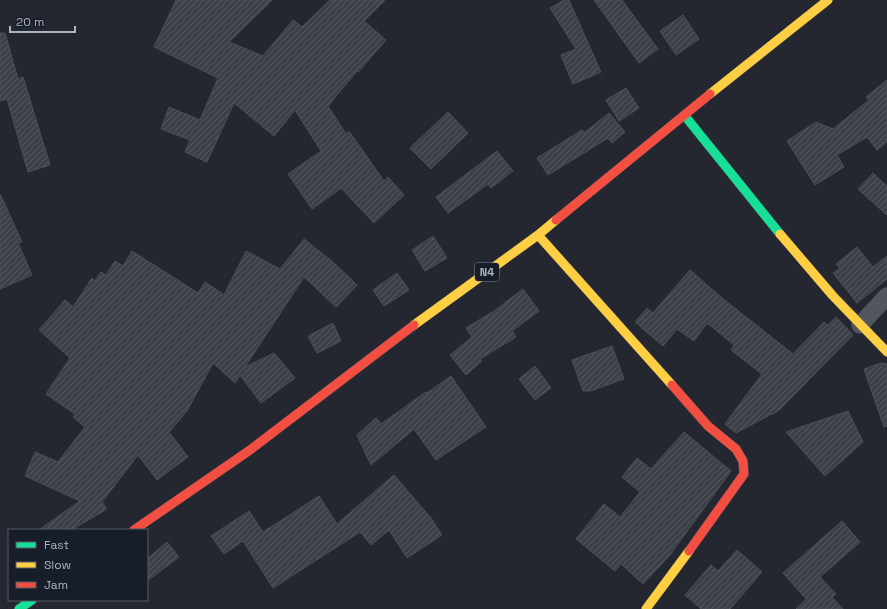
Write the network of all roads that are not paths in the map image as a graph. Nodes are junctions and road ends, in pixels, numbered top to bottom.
1 (828, 0) edge
2 (685, 116) junction
3 (538, 235) junction
4 (887, 296) edge
5 (860, 325) junction
6 (887, 352) edge
7 (135, 529) edge
8 (31, 601) edge
9 (19, 609) edge
10 (646, 609) edge

1 - 2 main road, N4
2 - 3 main road, N4
2 - 5 main road
3 - 7 main road, N4
3 - 10 main road
4 - 5 street
5 - 6 main road
8 - 9 main road

